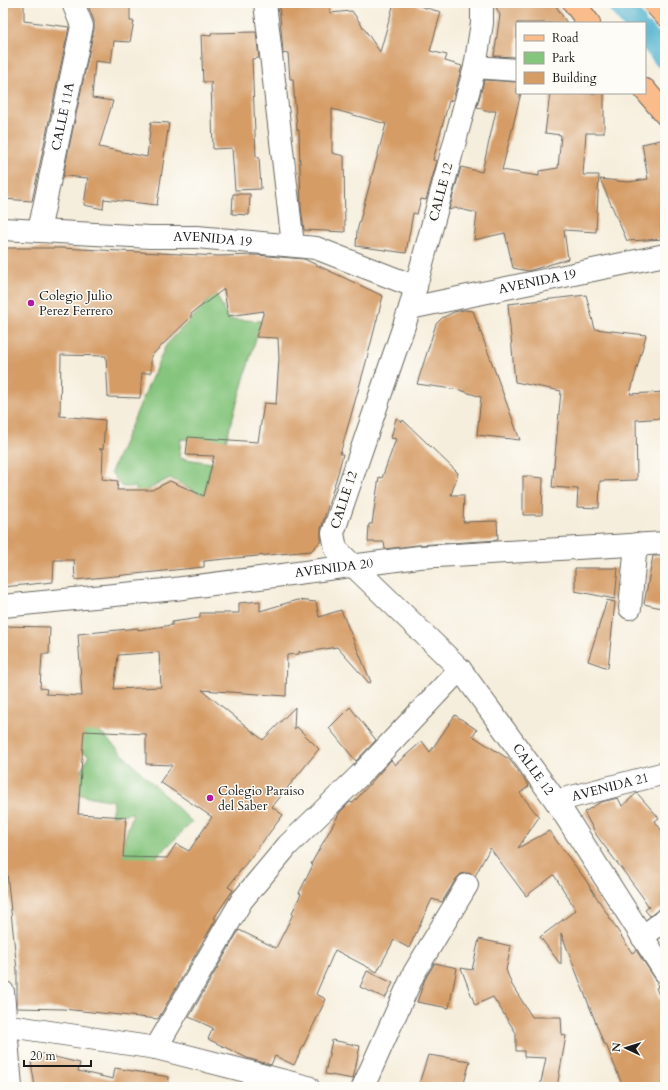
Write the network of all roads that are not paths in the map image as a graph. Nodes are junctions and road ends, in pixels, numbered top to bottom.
1 (73, 3) edge
2 (265, 3) edge
3 (482, 3) edge
4 (574, 3) edge
5 (654, 3) edge
6 (665, 16) edge
7 (587, 22) edge
8 (475, 67) junction
9 (516, 70) edge
10 (646, 91) edge
11 (665, 114) edge
12 (3, 228) edge
13 (39, 231) junction
14 (293, 245) junction
15 (665, 255) edge
16 (416, 287) junction
17 (410, 308) junction
18 (665, 543) edge
19 (636, 544) junction
20 (354, 567) junction
21 (3, 606) edge
22 (630, 608) dead end
23 (460, 669) junction
24 (665, 773) edge
25 (556, 801) junction
26 (467, 885) dead end
27 (665, 920) edge
28 (642, 937) junction
29 (665, 972) edge
30 (3, 992) edge
31 (5, 1025) edge
32 (156, 1048) junction
33 (11, 1087) edge
34 (308, 1087) edge
35 (362, 1087) edge

1 - 13 street, CALLE 11A
2 - 14 street
3 - 8 street, CALLE 12
4 - 7 main road
5 - 6 main road
8 - 9 street
8 - 16 street, CALLE 12
10 - 11 main road
12 - 13 street, AVENIDA 19
13 - 14 street, AVENIDA 19
14 - 16 street, AVENIDA 19
15 - 17 street, AVENIDA 19
16 - 17 street, CALLE 12
17 - 20 street, CALLE 12
18 - 19 street, AVENIDA 20
19 - 20 street, AVENIDA 20
19 - 22 street
20 - 21 street, AVENIDA 20
20 - 23 street, CALLE 12
23 - 25 street, CALLE 12
23 - 32 street
24 - 25 street, AVENIDA 21
25 - 28 street, CALLE 12
26 - 35 street
27 - 28 street
28 - 29 street, CALLE 12
30 - 31 street
31 - 32 street
31 - 33 street
32 - 34 street

